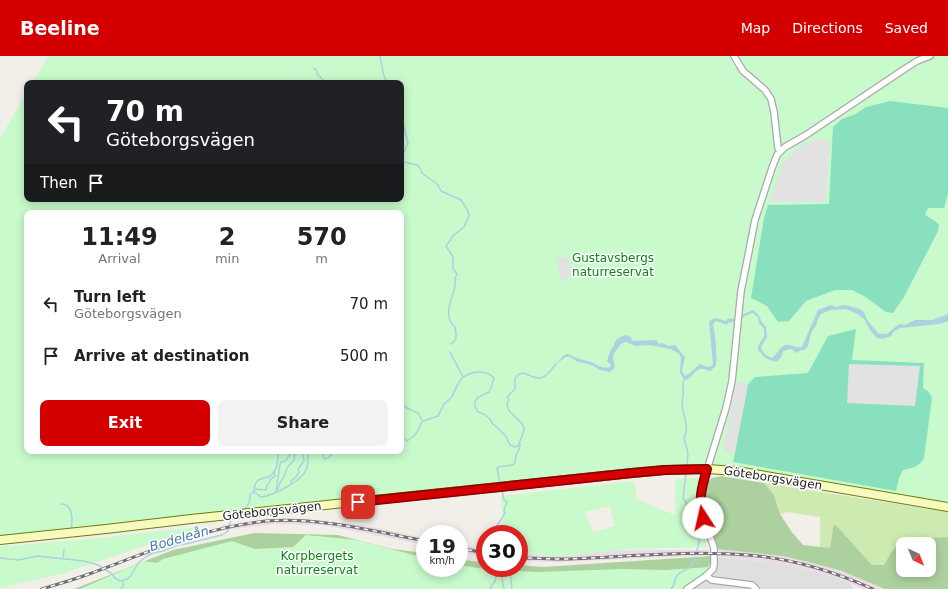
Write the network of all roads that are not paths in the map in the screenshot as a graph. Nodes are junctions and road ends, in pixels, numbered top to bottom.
1 (734, 56) edge
2 (930, 56) edge
3 (780, 151) junction
4 (707, 469) junction
5 (948, 506) edge
6 (0, 540) edge
7 (706, 576) junction
8 (687, 589) edge
9 (756, 589) edge

1 - 3 street
2 - 3 street
3 - 4 street
4 - 5 street, Göteborgsvägen
4 - 6 street, Göteborgsvägen
4 - 7 street
7 - 8 street
7 - 9 street

